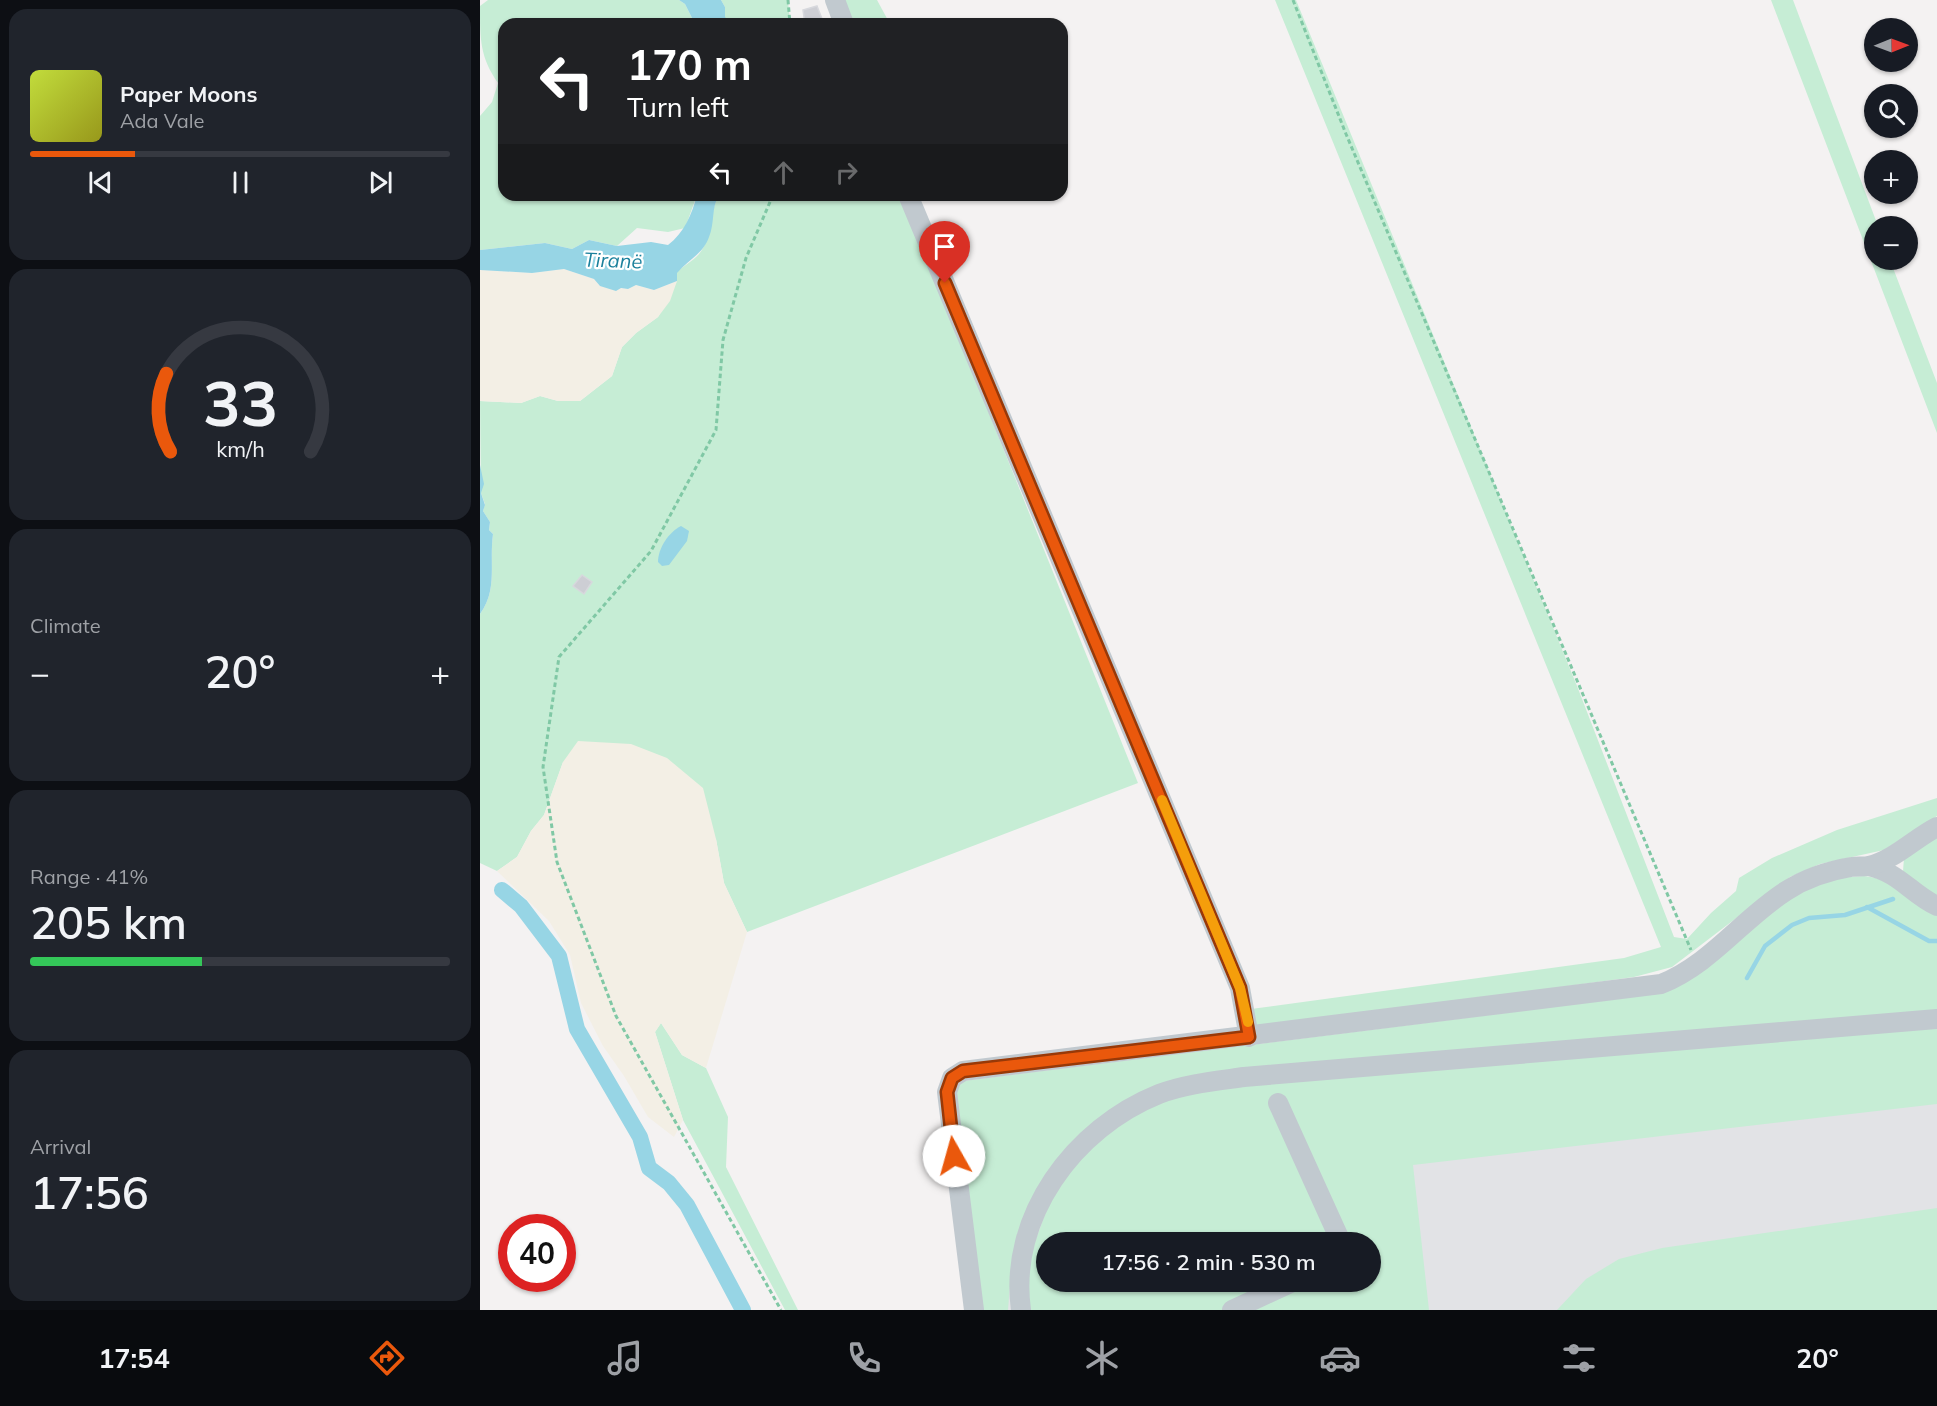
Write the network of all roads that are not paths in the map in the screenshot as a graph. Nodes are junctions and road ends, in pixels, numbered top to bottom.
1 (835, 0) edge
2 (842, 18) edge
3 (911, 201) edge
4 (1937, 827) edge
5 (1869, 866) junction
6 (1937, 906) edge
7 (1937, 1019) edge
8 (1249, 1037) junction
9 (1278, 1103) dead end
10 (1336, 1232) edge
11 (1271, 1292) edge
12 (974, 1310) edge
13 (1021, 1310) edge
14 (1232, 1310) edge

1 - 2 street
3 - 8 street
4 - 5 street
5 - 6 street
5 - 8 street
7 - 13 street
8 - 12 street
9 - 10 street
11 - 14 street

